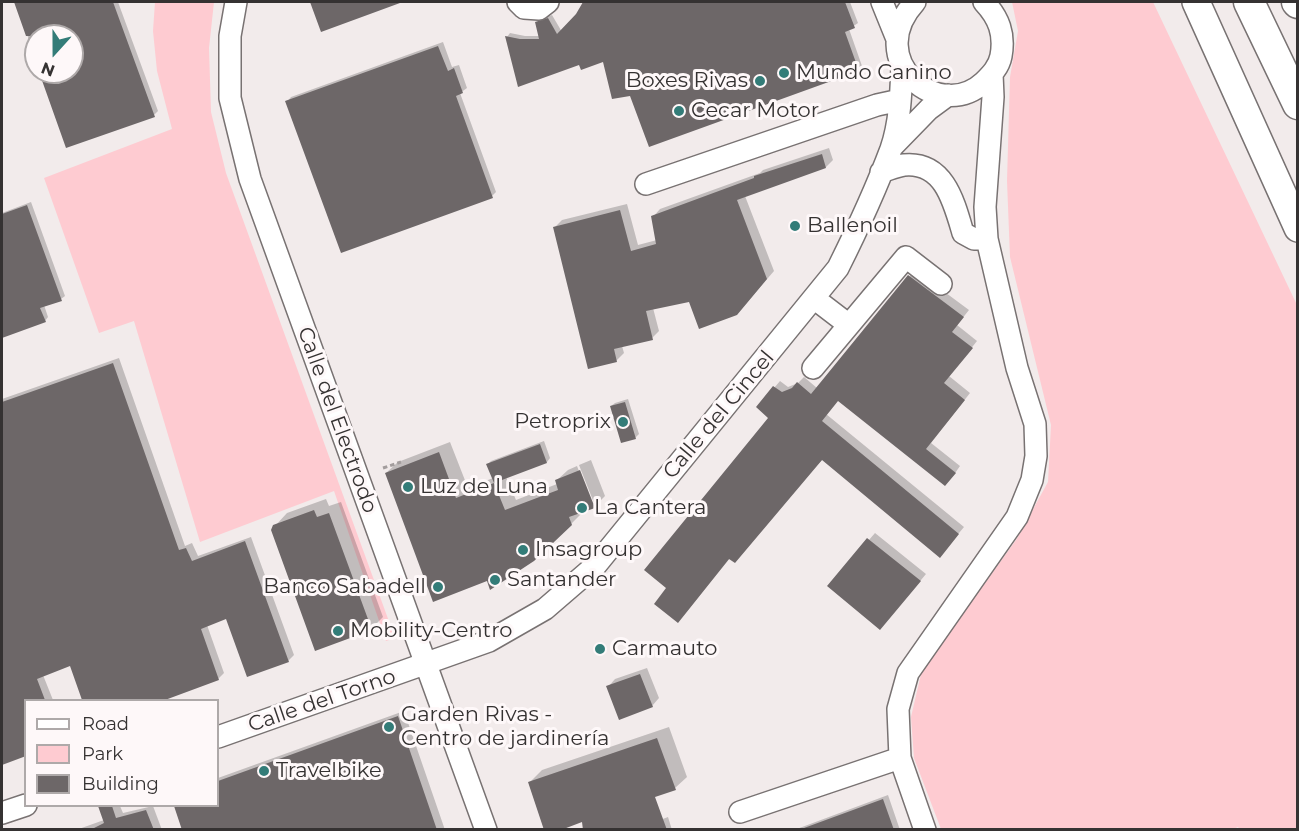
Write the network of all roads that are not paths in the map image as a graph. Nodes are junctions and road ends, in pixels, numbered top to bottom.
1 (236, 2) edge
2 (518, 2) edge
3 (548, 2) edge
4 (882, 2) edge
5 (915, 2) edge
6 (984, 2) edge
7 (1178, 2) edge
8 (1196, 2) edge
9 (1249, 2) edge
10 (897, 39) junction
11 (902, 66) junction
12 (992, 74) junction
13 (948, 95) junction
14 (1238, 95) junction
15 (900, 100) junction
16 (1298, 104) edge
17 (891, 147) junction
18 (881, 172) junction
19 (646, 184) dead end
20 (1298, 228) edge
21 (987, 239) junction
22 (941, 284) dead end
23 (815, 299) junction
24 (849, 325) junction
25 (813, 368) dead end
26 (426, 664) junction
27 (219, 737) edge
28 (900, 758) junction
29 (24, 806) edge
30 (740, 812) dead end
31 (2, 813) edge
32 (486, 830) edge
33 (925, 830) edge

1 - 26 street, Calle del Electrodo
2 - 3 street
4 - 10 street
5 - 10 street
6 - 12 street
7 - 14 main road
8 - 14 main road
9 - 16 highway
10 - 11 street
11 - 13 street
11 - 15 street
12 - 13 street
12 - 21 street
13 - 17 street
14 - 20 main road
15 - 17 street
15 - 19 street
17 - 18 street, Calle del Cincel
18 - 21 street
18 - 23 street, Calle del Cincel
21 - 28 street
22 - 24 street
23 - 24 street
23 - 26 street, Calle del Cincel
24 - 25 street
26 - 27 street, Calle del Torno
26 - 32 street, Calle del Electrodo
28 - 30 street
28 - 33 street
29 - 31 street

